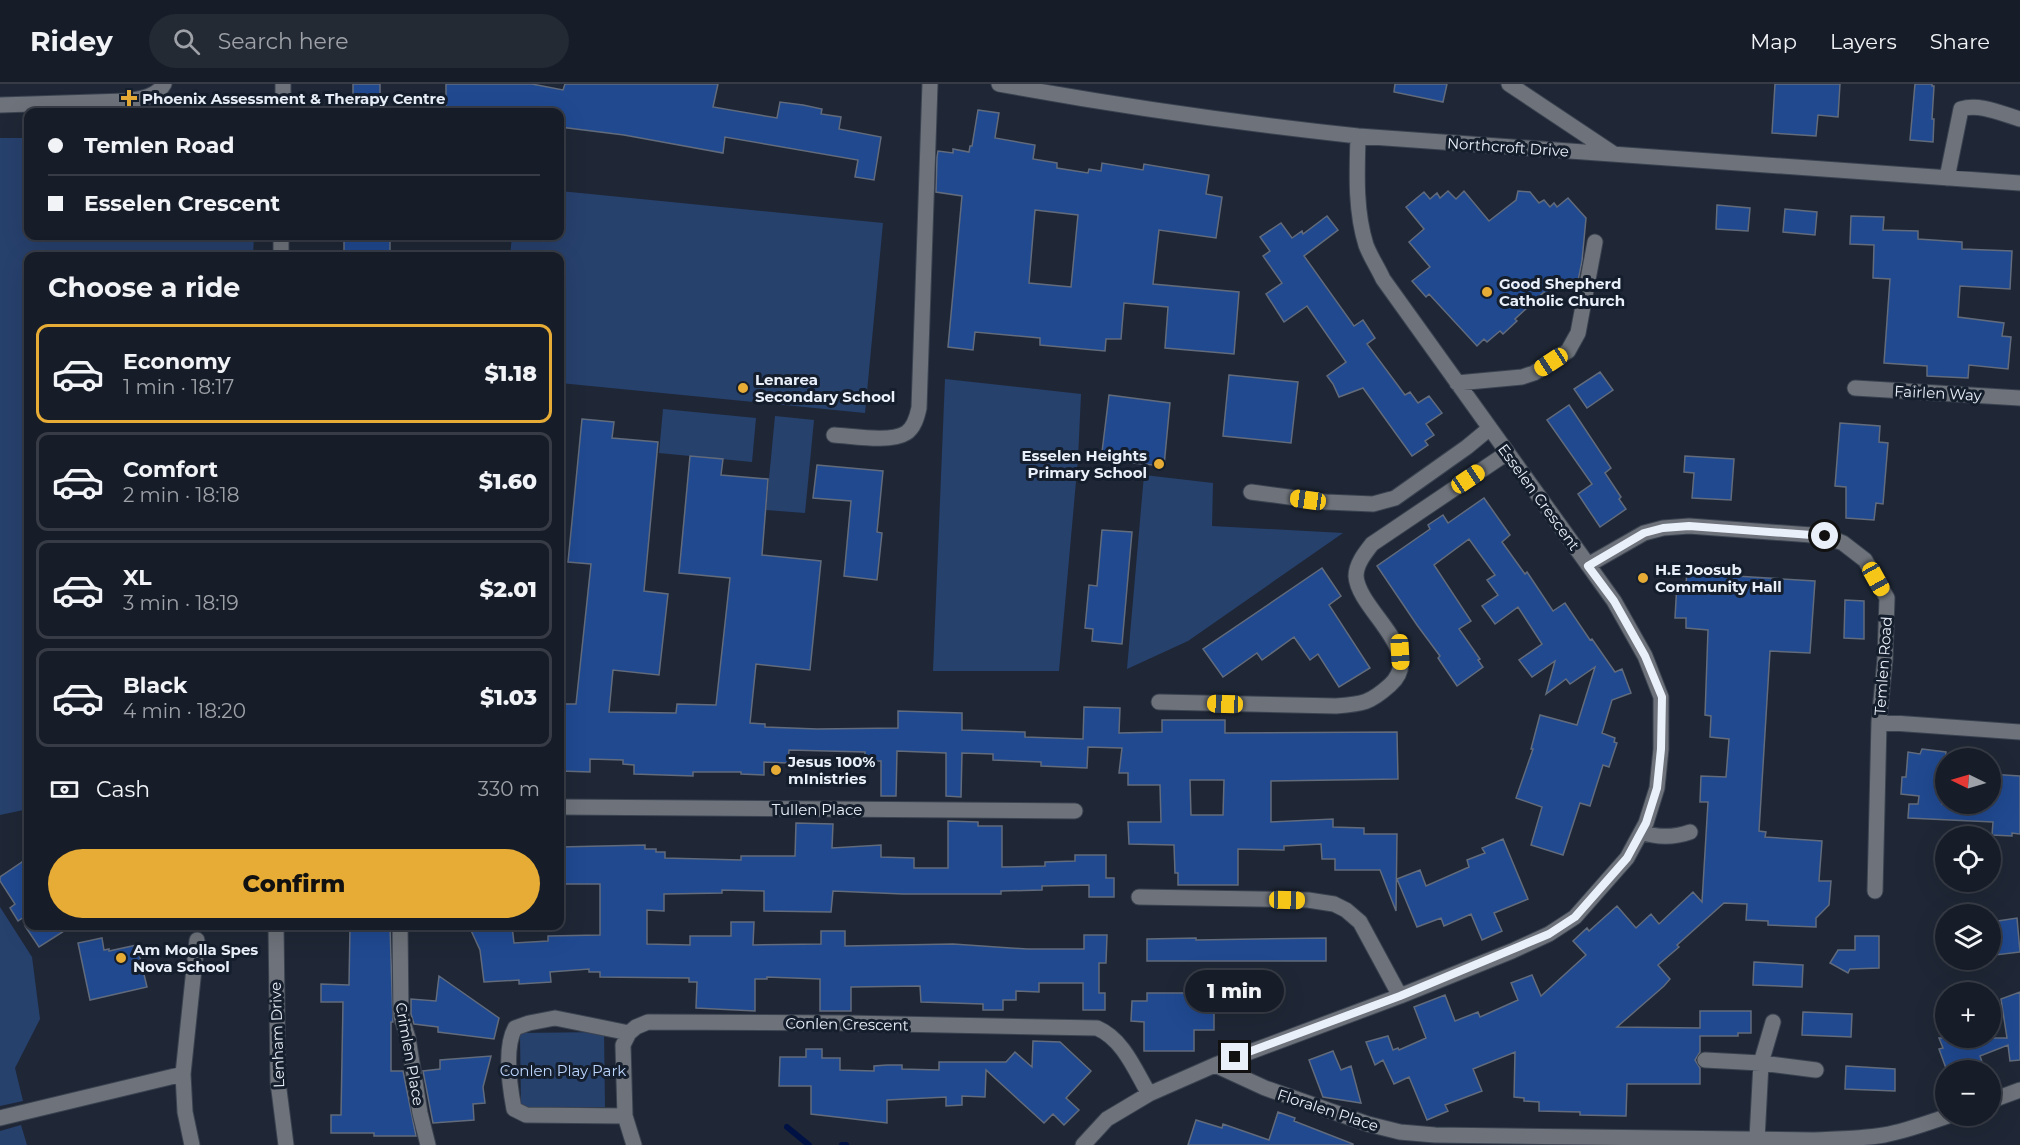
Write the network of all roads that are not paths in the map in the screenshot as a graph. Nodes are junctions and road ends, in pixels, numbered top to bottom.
1 (164, 84) edge
2 (283, 84) edge
3 (930, 84) edge
4 (999, 84) edge
5 (1509, 84) edge
6 (0, 105) edge
7 (283, 108) edge
8 (2020, 119) edge
9 (1358, 136) junction
10 (1614, 154) junction
11 (1947, 178) junction
12 (2020, 183) edge
13 (1595, 242) dead end
14 (1457, 383) junction
15 (1856, 388) dead end
16 (2020, 398) edge
17 (1490, 428) junction
18 (834, 435) dead end
19 (1507, 453) junction
20 (1251, 492) dead end
21 (1588, 566) junction
22 (1159, 702) dead end
23 (1879, 722) junction
24 (2020, 732) edge
25 (564, 807) edge
26 (1075, 811) dead end
27 (1641, 832) junction
28 (1690, 832) dead end
29 (1875, 891) dead end
30 (1138, 897) dead end
31 (276, 930) edge
32 (400, 930) edge
33 (197, 940) dead end
34 (1400, 996) junction
35 (1773, 1022) dead end
36 (629, 1033) junction
37 (1705, 1060) dead end
38 (1761, 1063) junction
39 (1215, 1065) junction
40 (1816, 1070) dead end
41 (183, 1074) junction
42 (2020, 1090) edge
43 (1149, 1094) junction
44 (2001, 1097) edge
45 (625, 1116) junction
46 (0, 1118) edge
47 (1935, 1120) edge
48 (1757, 1139) junction
49 (192, 1145) edge
50 (286, 1145) edge
51 (428, 1145) edge
52 (634, 1145) edge
53 (1083, 1145) edge

1 - 6 street
2 - 7 street
3 - 18 street
4 - 9 street, Northcroft Drive
5 - 10 street
8 - 11 street
9 - 10 street, Northcroft Drive
9 - 14 street, Esselen Crescent
10 - 11 street, Northcroft Drive
11 - 12 street, Northcroft Drive
13 - 14 street
14 - 17 street, Esselen Crescent
15 - 16 street, Fairlen Way
17 - 19 street, Esselen Crescent
17 - 20 street
19 - 21 street, Esselen Crescent
19 - 22 street
21 - 23 street, Temlen Road
21 - 27 street, Esselen Crescent
23 - 24 street
23 - 29 street, Temlen Road
25 - 26 street, Tullen Place
27 - 28 street
27 - 34 street, Esselen Crescent
30 - 34 street
31 - 50 street, Lenham Drive
32 - 51 street, Crimlen Place
33 - 41 street
34 - 39 street, Esselen Crescent
35 - 38 street
36 - 43 street, Conlen Crescent
36 - 45 street
36 - 45 street
37 - 38 street
38 - 40 street
38 - 48 street
39 - 43 street, Esselen Crescent
39 - 48 street, Floralen Place
41 - 46 street
41 - 49 street
42 - 44 street
43 - 53 street, Esselen Crescent
45 - 52 street
47 - 48 street, Floralen Place

